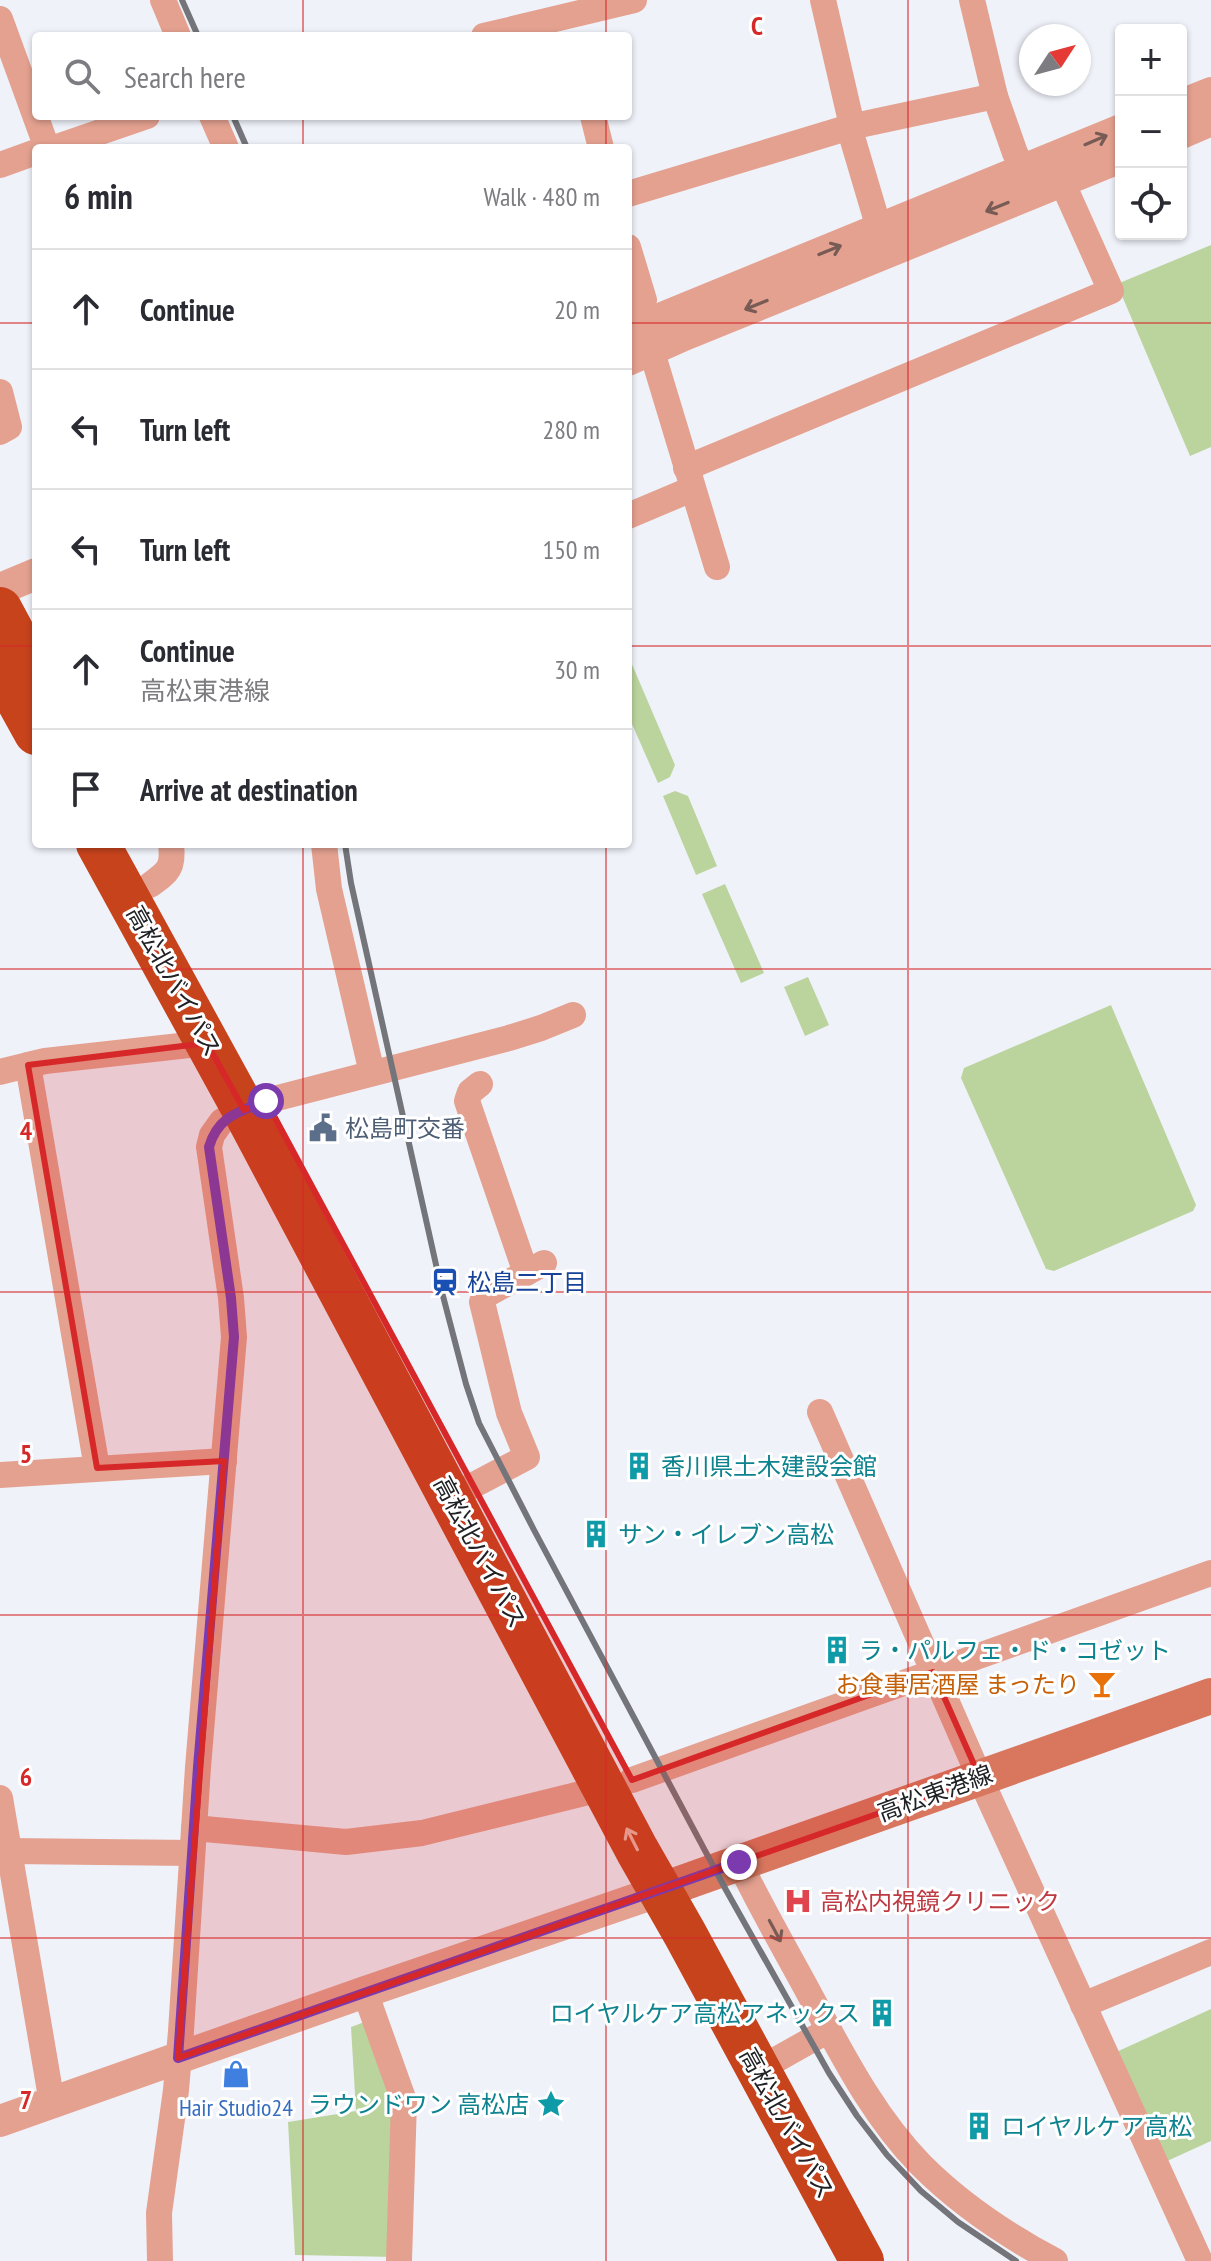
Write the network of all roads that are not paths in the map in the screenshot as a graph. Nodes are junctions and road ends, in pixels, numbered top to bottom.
1 (163, 0) edge
2 (634, 0) edge
3 (823, 0) edge
4 (972, 0) edge
5 (579, 16) edge
6 (0, 19) edge
7 (176, 32) edge
8 (503, 32) edge
9 (1211, 93) edge
10 (995, 96) junction
11 (1187, 103) edge
12 (32, 107) edge
13 (37, 120) edge
14 (135, 120) edge
15 (214, 120) edge
16 (594, 120) edge
17 (1211, 120) edge
18 (850, 127) junction
19 (1187, 130) edge
20 (1115, 134) edge
21 (46, 144) edge
22 (66, 144) edge
23 (224, 144) edge
24 (600, 144) edge
25 (32, 153) edge
26 (1115, 158) edge
27 (0, 165) edge
28 (1044, 175) junction
29 (632, 193) edge
30 (882, 241) junction
31 (632, 260) edge
32 (638, 342) edge
33 (0, 392) edge
34 (0, 432) edge
35 (689, 478) junction
36 (632, 514) edge
37 (717, 567) dead end
38 (32, 576) edge
39 (0, 589) edge
40 (32, 599) edge
41 (0, 609) edge
42 (0, 668) edge
43 (32, 669) edge
44 (32, 726) edge
45 (100, 848) edge
46 (129, 848) edge
47 (172, 848) edge
48 (324, 848) edge
49 (150, 885) junction
50 (573, 1015) dead end
51 (207, 1043) junction
52 (28, 1065) junction
53 (0, 1072) edge
54 (372, 1073) junction
55 (480, 1084) dead end
56 (255, 1105) junction
57 (820, 1412) dead end
58 (224, 1461) junction
59 (97, 1468) junction
60 (0, 1475) edge
61 (461, 1492) junction
62 (1211, 1573) edge
63 (933, 1672) junction
64 (1211, 1696) edge
65 (980, 1778) junction
66 (618, 1784) junction
67 (0, 1798) edge
68 (193, 1841) junction
69 (9, 1851) junction
70 (739, 1862) junction
71 (673, 1886) junction
72 (12, 1945) edge
73 (1211, 1952) edge
74 (365, 1992) junction
75 (1083, 2005) junction
76 (829, 2030) junction
77 (178, 2058) junction
78 (770, 2064) junction
79 (52, 2103) junction
80 (0, 2121) edge
81 (160, 2261) edge
82 (399, 2261) edge
83 (862, 2261) edge
84 (889, 2261) edge
85 (1055, 2261) edge
86 (1200, 2261) edge

1 - 7 street
2 - 5 street
3 - 18 street
4 - 10 street
5 - 8 street
6 - 12 street
9 - 11 street
10 - 18 street
10 - 28 street
13 - 21 street
14 - 22 street
15 - 23 street
16 - 24 street
17 - 19 street
18 - 29 street
18 - 30 street
28 -> 20 street
25 - 27 street
26 - 28 street
28 - 30 street
28 - 35 street
30 - 32 street
31 - 32 street
32 - 35 street
33 - 34 street
35 - 36 street
35 - 37 street
38 - 39 street
40 - 41 street
41 - 43 highway
42 - 44 highway
45 - 51 highway, 高松北バイパス
46 - 49 highway, 高松北バイパス
47 - 49 street
48 - 54 street
49 - 56 highway, 高松北バイパス
50 - 54 street
51 - 52 street
51 - 56 highway, 高松北バイパス
52 - 53 street
52 - 59 street
54 - 56 street
55 - 61 street
56 - 58 street
56 - 61 highway, 高松北バイパス
57 - 63 street
58 - 59 street
58 - 68 street
59 - 60 street
61 - 66 highway, 高松北バイパス
62 - 63 street
63 - 65 street
63 - 66 street
64 - 65 main road, 高松東港線
65 - 70 main road, 高松東港線
65 - 75 street
66 - 68 street
66 - 71 highway, 高松北バイパス
67 - 69 street
68 - 69 street
68 - 77 street
69 - 72 street
70 - 71 main road, 高松東港線
70 -> 76 street
71 - 74 street
71 - 78 highway, 高松北バイパス
72 - 79 street
73 - 75 street
74 - 77 street
74 - 82 street
75 - 86 street
76 - 78 street
76 - 85 street
77 - 79 street
77 - 81 street
78 - 83 highway, 高松北バイパス
78 - 84 highway, 高松北バイパス
79 - 80 street

